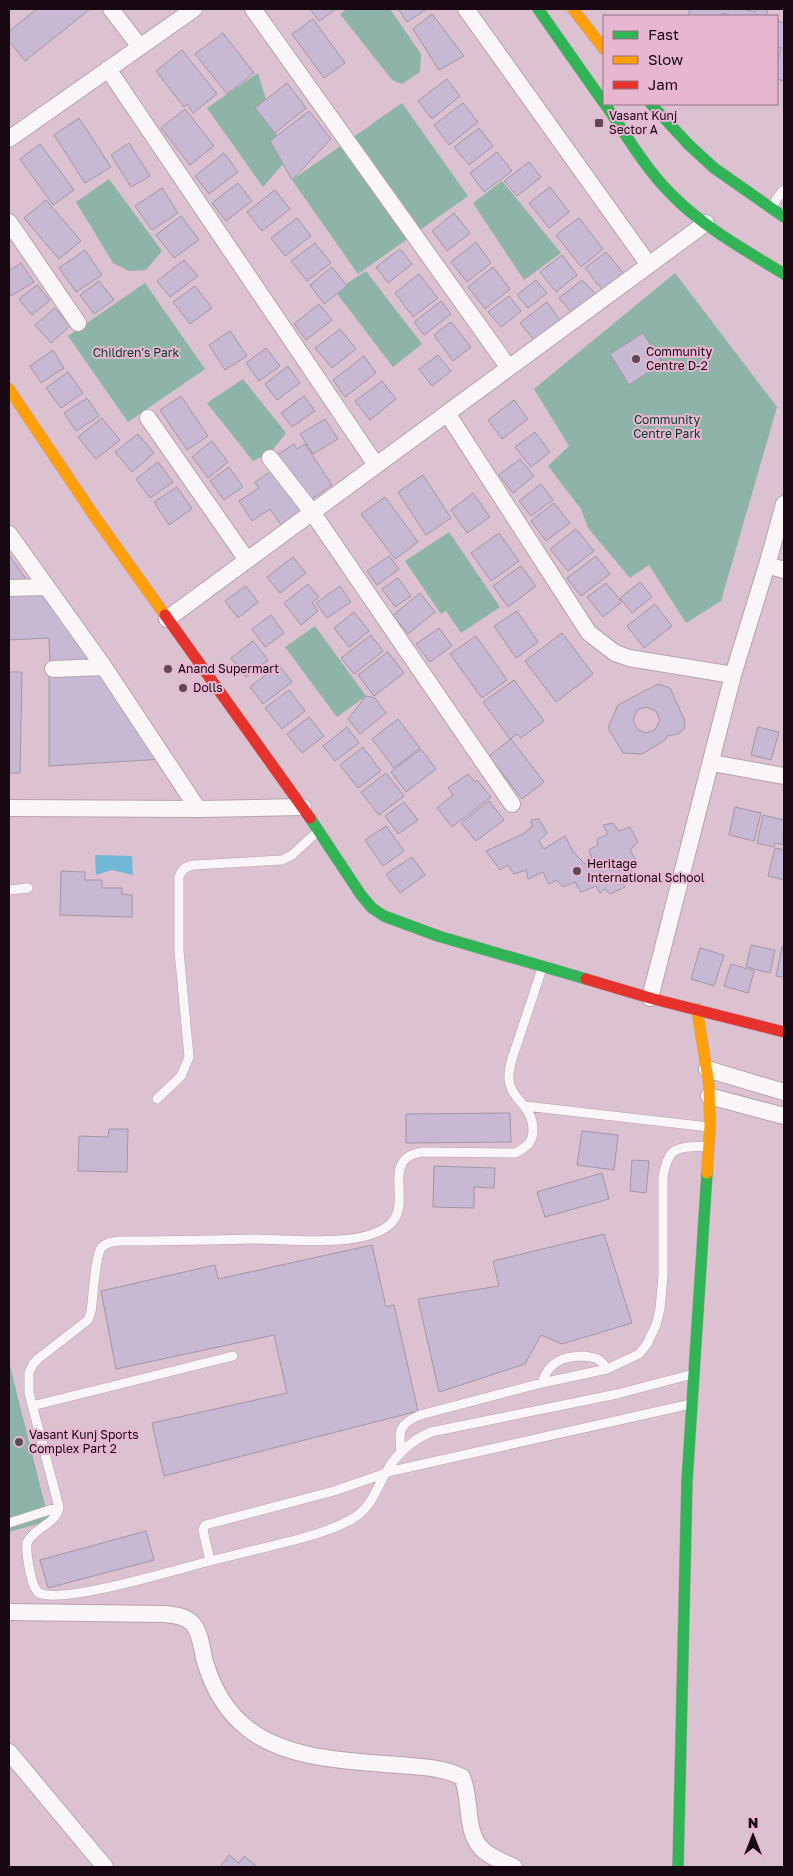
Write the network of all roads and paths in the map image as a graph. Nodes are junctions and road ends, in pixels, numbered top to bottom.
1 (111, 9) edge
2 (194, 9) edge
3 (253, 9) edge
4 (466, 9) edge
5 (538, 9) edge
6 (573, 9) edge
7 (140, 47) junction
8 (603, 48) edge
9 (108, 69) junction
10 (603, 100) edge
11 (606, 105) edge
12 (652, 105) edge
13 (9, 139) edge
14 (784, 190) edge
15 (772, 209) junction
16 (784, 217) edge
17 (9, 222) edge
18 (706, 223) junction
19 (649, 265) junction
20 (784, 274) edge
21 (78, 323) dead end
22 (509, 368) junction
23 (9, 389) edge
24 (15, 408) edge
25 (447, 413) junction
26 (148, 418) dead end
27 (270, 458) dead end
28 (376, 466) junction
29 (784, 504) edge
30 (312, 512) junction
31 (9, 534) edge
32 (247, 560) junction
33 (767, 565) junction
34 (784, 570) edge
35 (47, 587) junction
36 (9, 588) edge
37 (166, 619) junction
38 (104, 667) junction
39 (53, 669) dead end
40 (733, 675) junction
41 (712, 763) junction
42 (784, 776) edge
43 (512, 804) dead end
44 (302, 807) junction
45 (9, 808) edge
46 (198, 809) junction
47 (318, 830) junction
48 (28, 888) dead end
49 (9, 890) edge
50 (542, 967) junction
51 (650, 998) junction
52 (696, 1010) junction
53 (784, 1032) edge
54 (706, 1069) junction
55 (784, 1092) edge
56 (709, 1096) junction
57 (157, 1099) dead end
58 (525, 1106) junction
59 (784, 1116) edge
60 (710, 1127) junction
61 (708, 1146) junction
62 (234, 1356) dead end
63 (607, 1369) junction
64 (694, 1374) junction
65 (542, 1383) junction
66 (692, 1404) junction
67 (32, 1406) junction
68 (401, 1451) junction
69 (385, 1473) junction
70 (59, 1508) junction
71 (9, 1523) edge
72 (210, 1561) junction
73 (9, 1612) edge
74 (9, 1752) edge
75 (105, 1867) edge
76 (514, 1867) edge
77 (678, 1867) edge

1 - 7 street
2 - 7 street
3 - 22 street
4 - 19 street
5 - 10 street
6 - 8 street
7 - 9 street
9 - 13 street
9 - 28 street
11 - 18 street
12 - 15 street
14 - 15 lane
15 - 16 street
17 - 21 street
18 - 19 street
18 - 20 street
19 - 22 street
22 - 25 street
23 - 24 street
24 - 37 street
25 - 28 street
25 - 40 street
26 - 32 street
27 - 30 street
28 - 30 street
29 - 33 street
30 - 32 street
30 - 43 street
31 - 35 street
32 - 37 street
33 - 34 street
33 - 40 street
35 - 36 street
35 - 38 street
37 - 44 street
38 - 39 street
38 - 46 street
40 - 41 street
41 - 42 street
41 - 51 street
44 - 46 street
44 - 47 street
45 - 46 street
47 - 50 street
47 - 57 lane
48 - 49 lane
50 - 51 street
50 - 58 lane
51 - 52 street
52 - 53 street
52 - 54 street
54 - 55 street
54 - 56 street
56 - 59 street
56 - 60 street
58 - 60 lane
58 - 67 lane
60 - 61 street
61 - 63 lane
61 - 64 street
62 - 67 lane
63 - 65 lane
63 - 65 lane
64 - 66 street
64 - 68 lane
65 - 68 lane
66 - 69 lane
66 - 77 street
67 - 70 lane
68 - 69 lane
69 - 72 lane
69 - 72 lane
70 - 71 lane
70 - 72 lane
73 - 76 street
74 - 75 street

